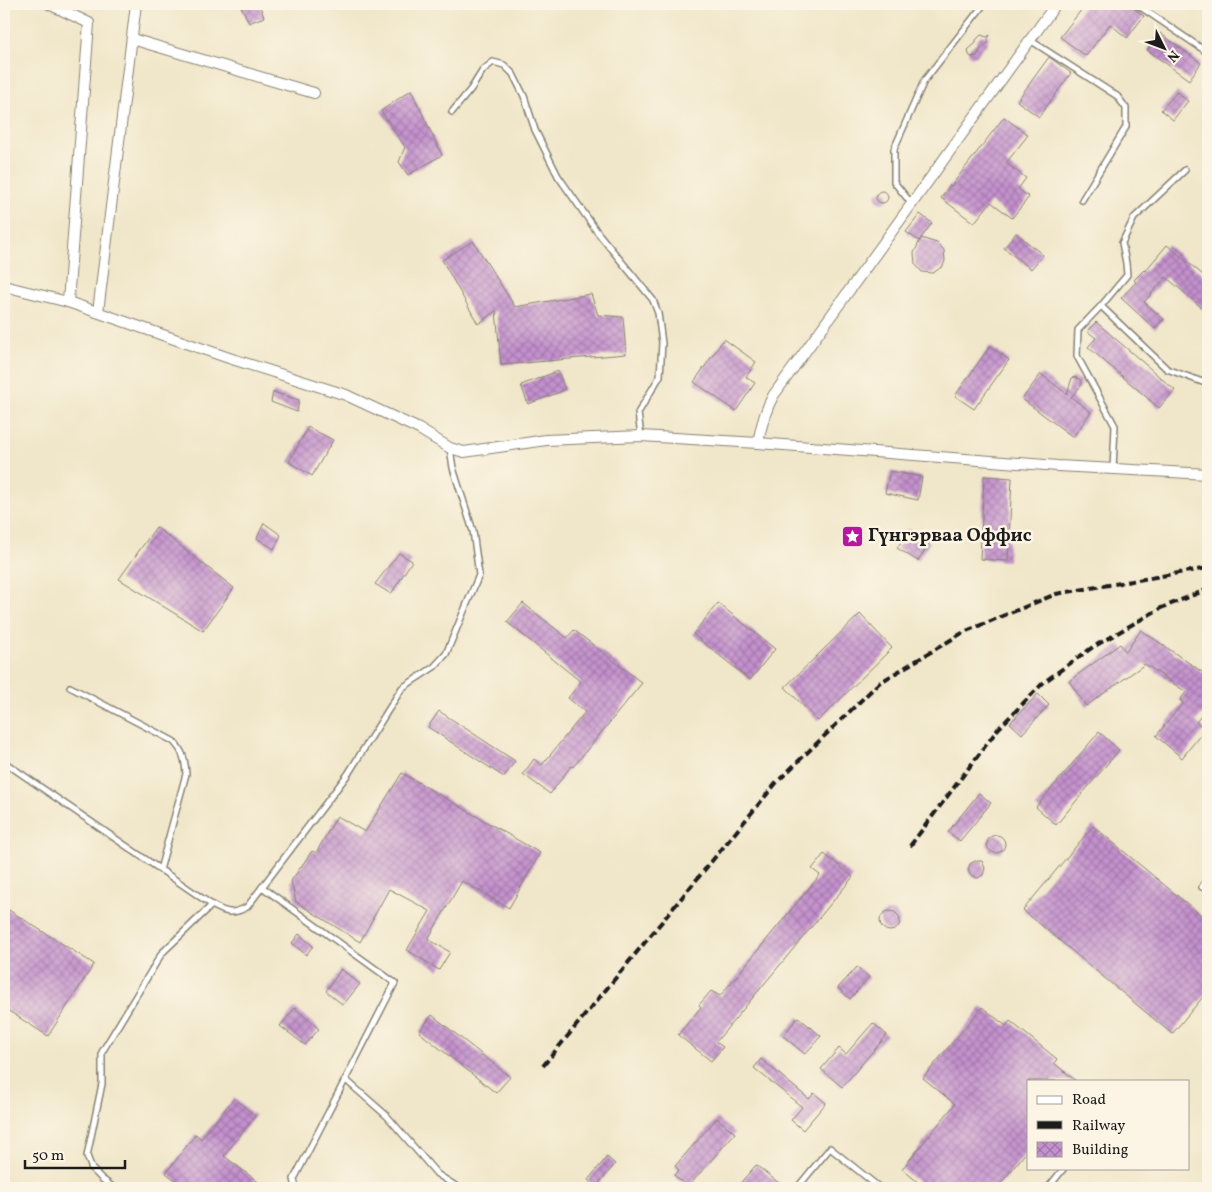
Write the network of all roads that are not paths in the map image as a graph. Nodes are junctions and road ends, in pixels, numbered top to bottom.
1 (49, 4) edge
2 (136, 4) edge
3 (984, 4) edge
4 (1056, 4) edge
5 (1136, 4) edge
6 (132, 39) junction
7 (1030, 40) junction
8 (1204, 50) dead end
9 (314, 93) dead end
10 (452, 112) dead end
11 (1184, 170) dead end
12 (1082, 200) dead end
13 (911, 202) junction
14 (4, 286) edge
15 (68, 302) junction
16 (1101, 306) junction
17 (98, 312) junction
18 (1208, 384) edge
19 (641, 436) junction
20 (758, 443) junction
21 (450, 448) junction
22 (1113, 469) junction
23 (1208, 474) edge
24 (70, 687) dead end
25 (4, 762) edge
26 (160, 870) junction
27 (1208, 877) edge
28 (262, 887) junction
29 (1202, 887) dead end
30 (212, 905) junction
31 (346, 1080) junction
32 (1062, 1170) edge
33 (114, 1188) edge
34 (296, 1188) edge
35 (459, 1188) edge
36 (797, 1188) edge
37 (880, 1188) edge
38 (1048, 1188) edge

1 - 15 street
2 - 6 street
3 - 13 lane
4 - 7 street
5 - 8 lane
6 - 9 street
6 - 17 street
7 - 12 lane
7 - 13 street
10 - 19 lane
11 - 16 lane
13 - 20 street
14 - 15 street
15 - 17 street
16 - 18 lane
16 - 22 lane
17 - 21 street
19 - 20 street
19 - 21 street
20 - 22 street
21 - 28 lane
22 - 23 street
24 - 26 lane
25 - 26 lane
26 - 30 lane
27 - 29 lane
28 - 30 lane
28 - 31 lane
30 - 33 lane
31 - 34 lane
31 - 35 lane
32 - 38 lane
36 - 37 lane

